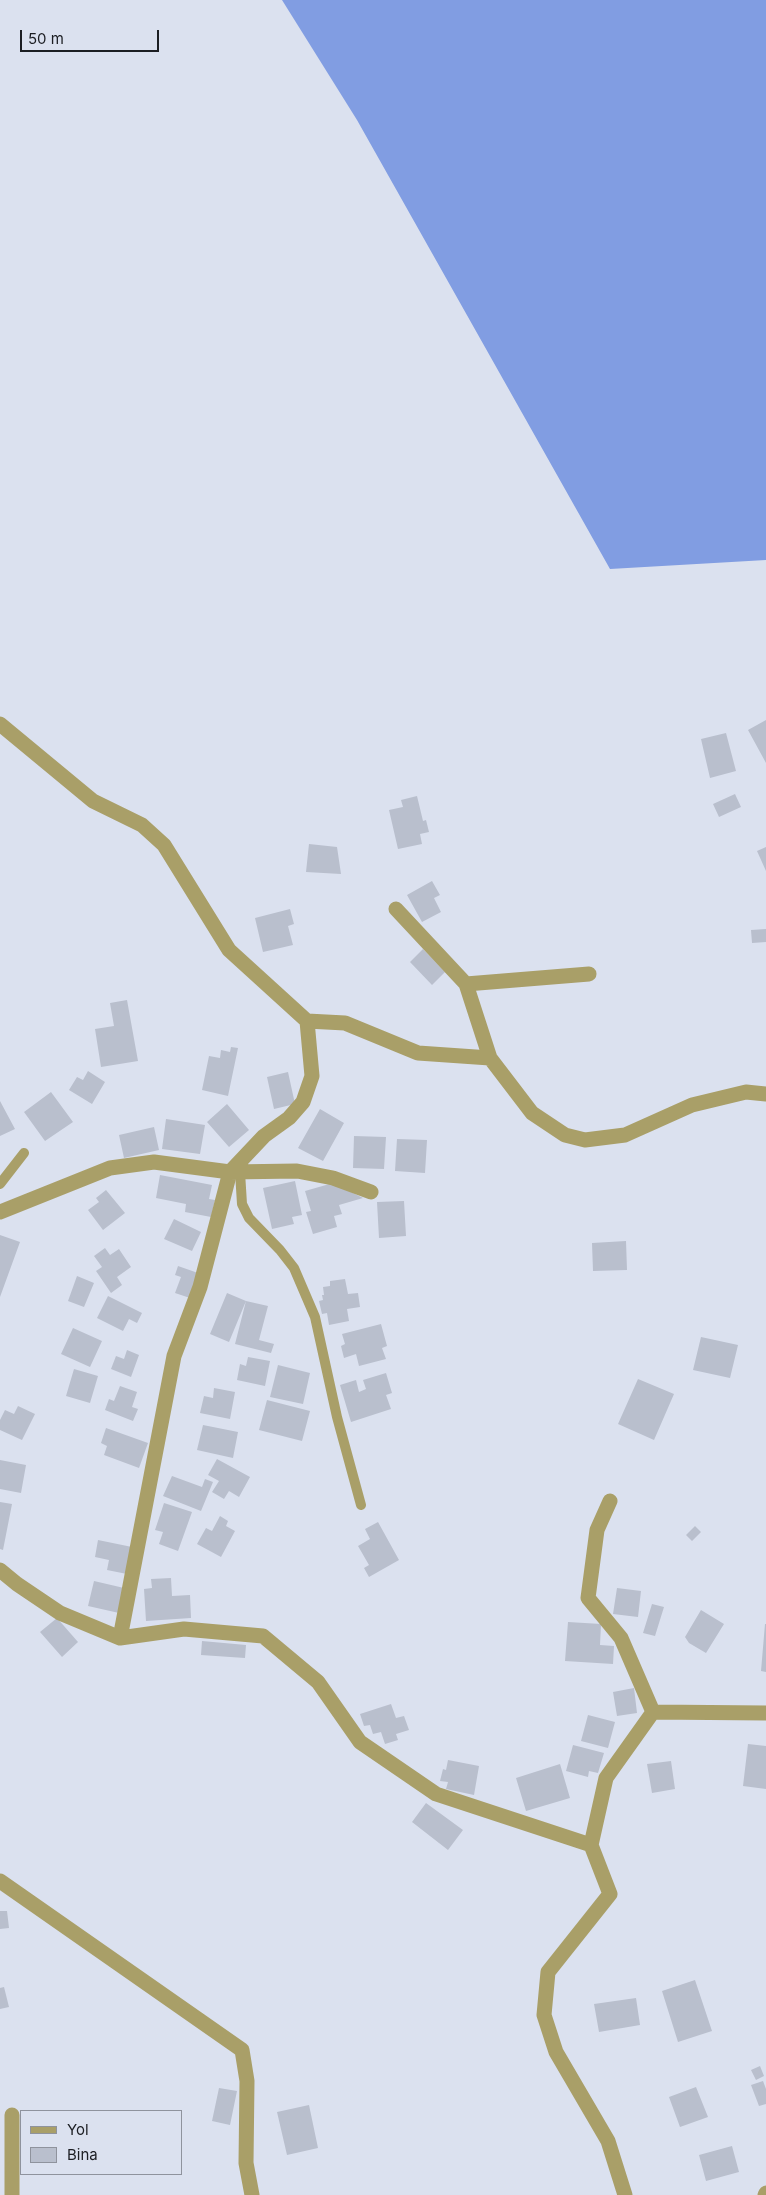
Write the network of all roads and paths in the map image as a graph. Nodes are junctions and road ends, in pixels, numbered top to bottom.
1 (0, 724) edge
2 (396, 909) dead end
3 (589, 974) dead end
4 (466, 984) junction
5 (307, 1021) junction
6 (490, 1058) junction
7 (766, 1094) edge
8 (24, 1153) dead end
9 (235, 1172) junction
10 (0, 1184) edge
11 (370, 1192) dead end
12 (0, 1212) edge
13 (610, 1501) dead end
14 (361, 1505) dead end
15 (0, 1570) edge
16 (120, 1638) junction
17 (653, 1712) junction
18 (766, 1713) edge
19 (591, 1845) junction
20 (0, 1881) edge
21 (12, 2115) dead end
22 (12, 2195) edge
23 (252, 2195) edge
24 (625, 2195) edge

1 - 5 street
2 - 4 street
3 - 4 street
4 - 6 street
5 - 6 street
5 - 9 street
6 - 7 street
8 - 10 lane
9 - 11 street
9 - 12 street
9 - 14 lane
9 - 16 street
13 - 17 street
15 - 16 street
16 - 19 street
17 - 18 street
17 - 19 street
19 - 24 street
20 - 23 street
21 - 22 street

